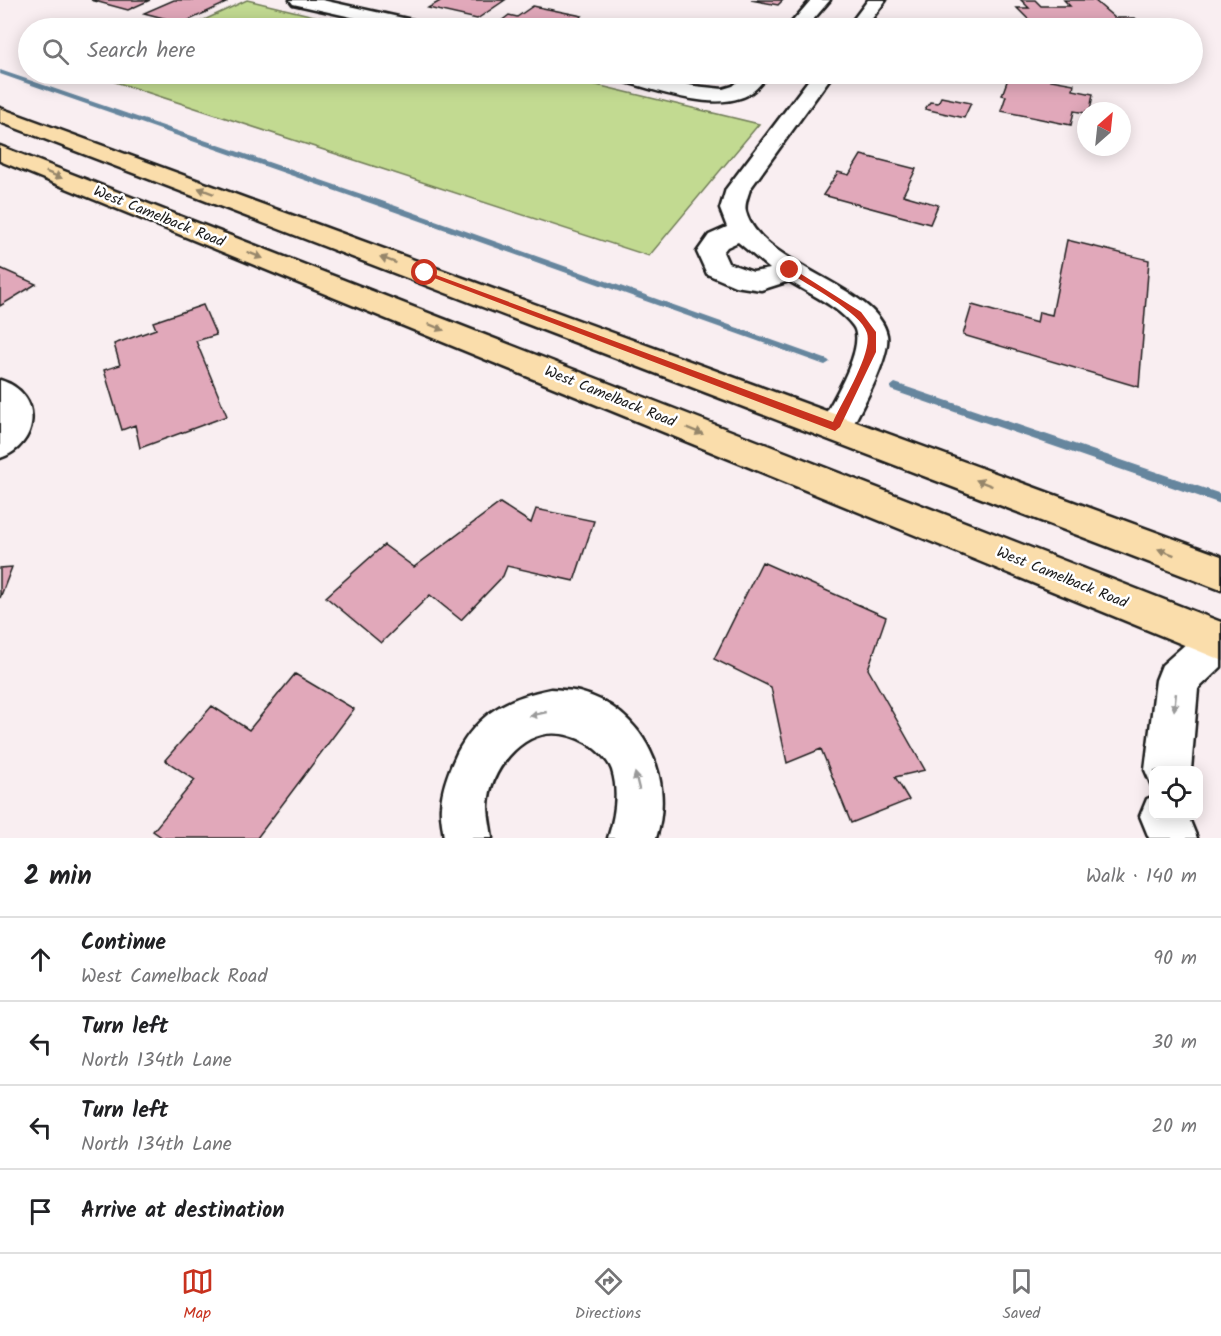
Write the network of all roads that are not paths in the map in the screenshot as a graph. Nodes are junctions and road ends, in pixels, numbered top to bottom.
1 (299, 0) edge
2 (821, 0) edge
3 (877, 0) edge
4 (379, 18) edge
5 (805, 18) edge
6 (864, 18) edge
7 (664, 84) edge
8 (749, 84) edge
9 (816, 84) edge
10 (0, 114) edge
11 (0, 153) edge
12 (740, 231) junction
13 (790, 270) junction
14 (0, 392) edge
15 (835, 427) junction
16 (0, 445) edge
17 (1221, 573) edge
18 (1221, 636) edge
19 (1169, 766) edge
20 (1166, 820) edge
21 (464, 833) edge
22 (632, 838) edge
23 (1173, 838) edge

1 - 4 street
2 - 5 street
3 - 6 street
7 - 8 street
9 - 12 street
15 -> 10 main road
11 -> 18 main road, West Camelback Road
12 - 13 street
12 - 13 street
13 - 15 street
14 - 16 street
17 -> 15 main road
18 -> 19 street
20 - 23 street
22 -> 21 street

